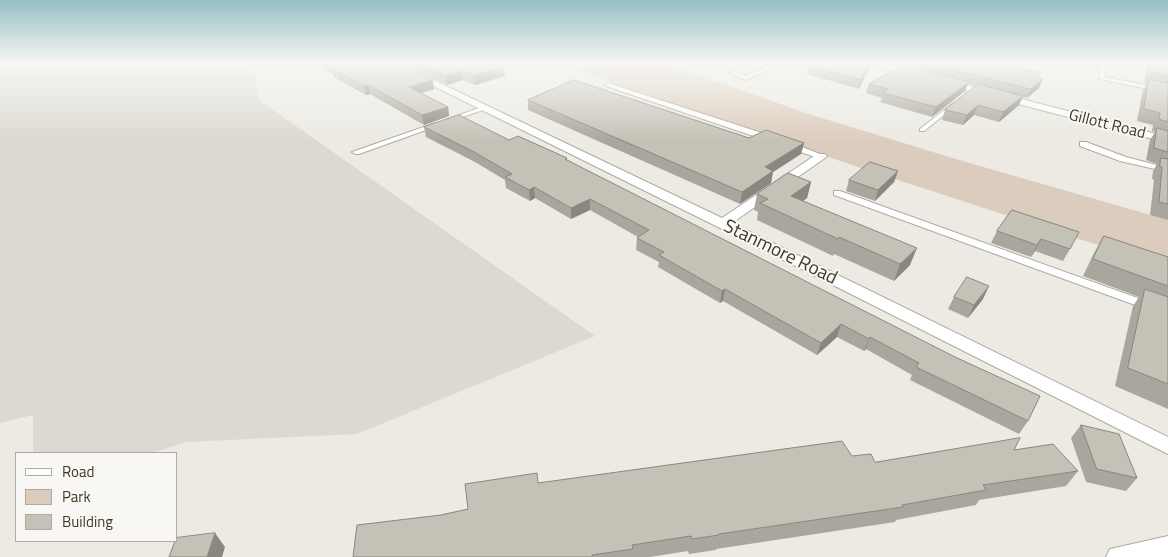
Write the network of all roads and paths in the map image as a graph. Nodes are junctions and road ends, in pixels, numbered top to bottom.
1 (445, 89) edge
2 (620, 89) edge
3 (969, 89) edge
4 (973, 90) junction
5 (484, 108) junction
6 (922, 130) dead end
7 (775, 140) edge
8 (1168, 140) edge
9 (784, 144) edge
10 (1083, 144) dead end
11 (356, 152) dead end
12 (821, 156) joint
13 (1168, 170) edge
14 (837, 193) dead end
15 (723, 224) junction
16 (1168, 313) edge
17 (1168, 446) edge
18 (1168, 547) edge
19 (1118, 557) edge

1 - 5 street, Stanmore Road
2 - 7 lane
3 - 4 street, Gillott Road
4 - 6 lane
4 - 8 street, Gillott Road
5 - 11 lane
5 - 15 street, Stanmore Road
9 - 12 lane
10 - 13 lane
12 - 15 street
14 - 16 lane
15 - 17 street, Stanmore Road
18 - 19 street

